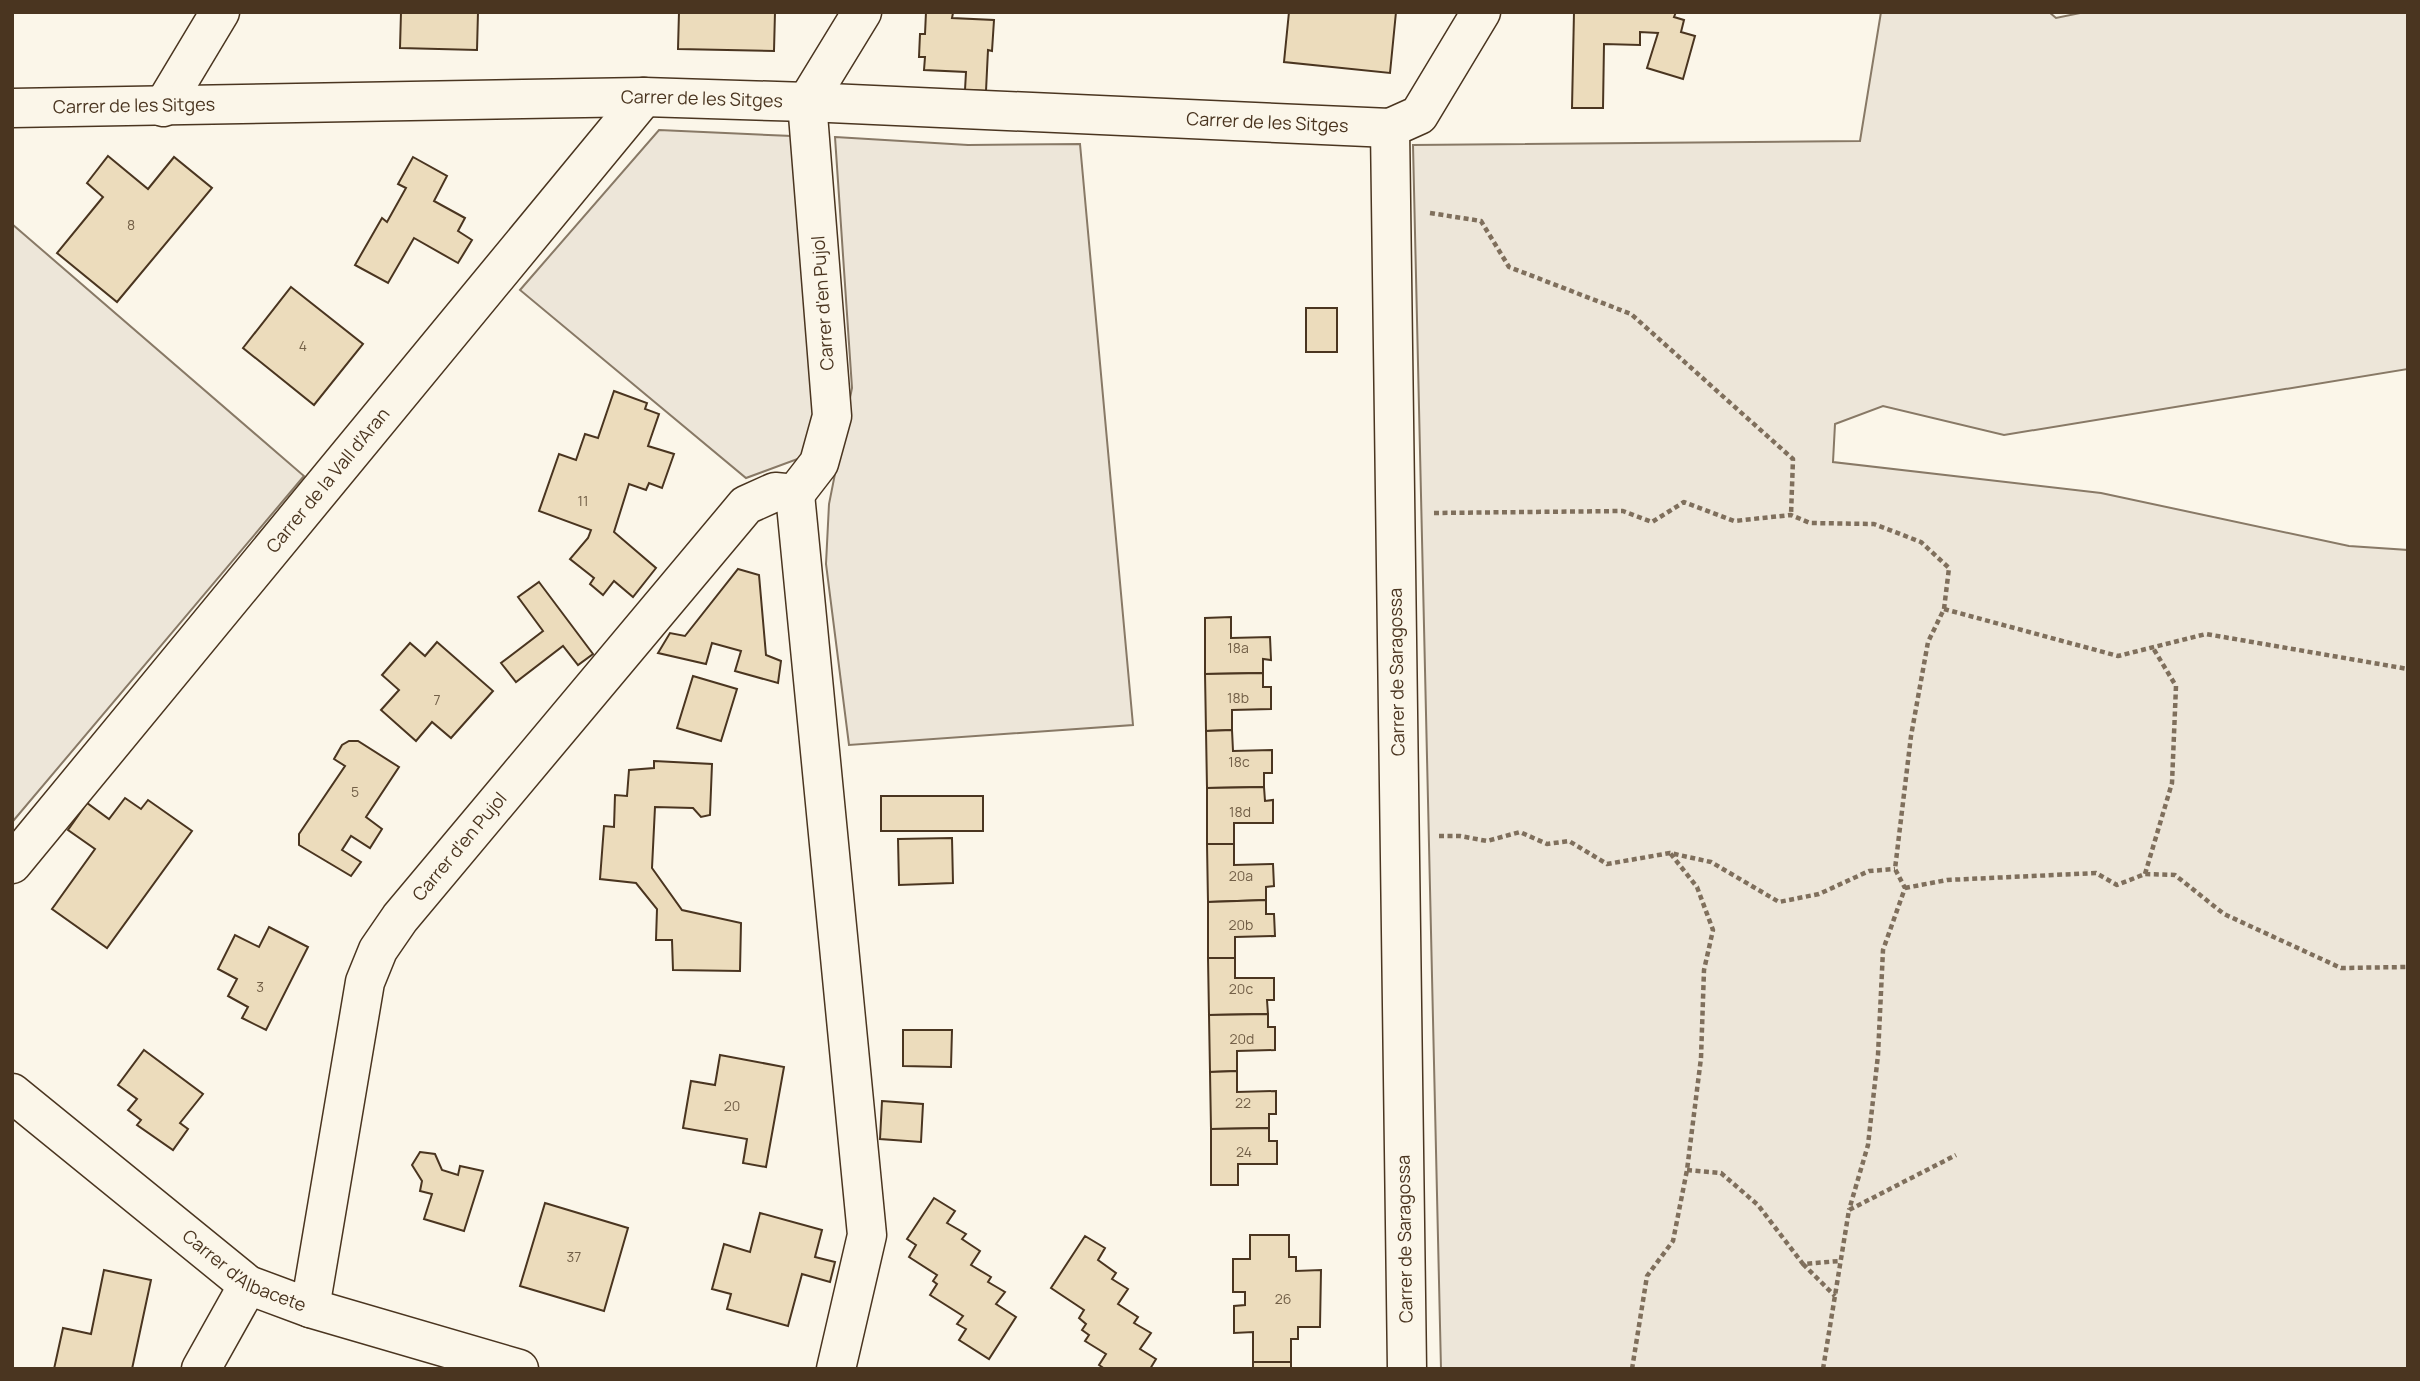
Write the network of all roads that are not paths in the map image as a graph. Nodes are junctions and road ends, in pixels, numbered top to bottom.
1 (220, 12) edge
2 (862, 12) edge
3 (1481, 12) edge
4 (644, 97) junction
5 (807, 102) junction
6 (163, 107) junction
7 (12, 108) edge
8 (1390, 128) junction
9 (795, 494) junction
10 (12, 864) edge
11 (12, 1093) edge
12 (248, 1285) junction
13 (310, 1308) junction
14 (201, 1369) edge
15 (519, 1369) edge
16 (836, 1369) edge
17 (1407, 1369) edge

1 - 6 street
2 - 5 street
3 - 8 street
4 - 5 street, Carrer de les Sitges
4 - 6 street, Carrer de les Sitges
4 - 10 street, Carrer de la Vall d'Aran
5 - 8 street, Carrer de les Sitges
5 - 9 street, Carrer d'en Pujol
6 - 7 street, Carrer de les Sitges
8 - 17 street, Carrer de Saragossa
9 - 13 street, Carrer d'en Pujol
9 - 16 street
11 - 12 street, Carrer d'Albacete
12 - 13 street, Carrer d'Albacete
12 - 14 street
13 - 15 street, Carrer d'Albacete

